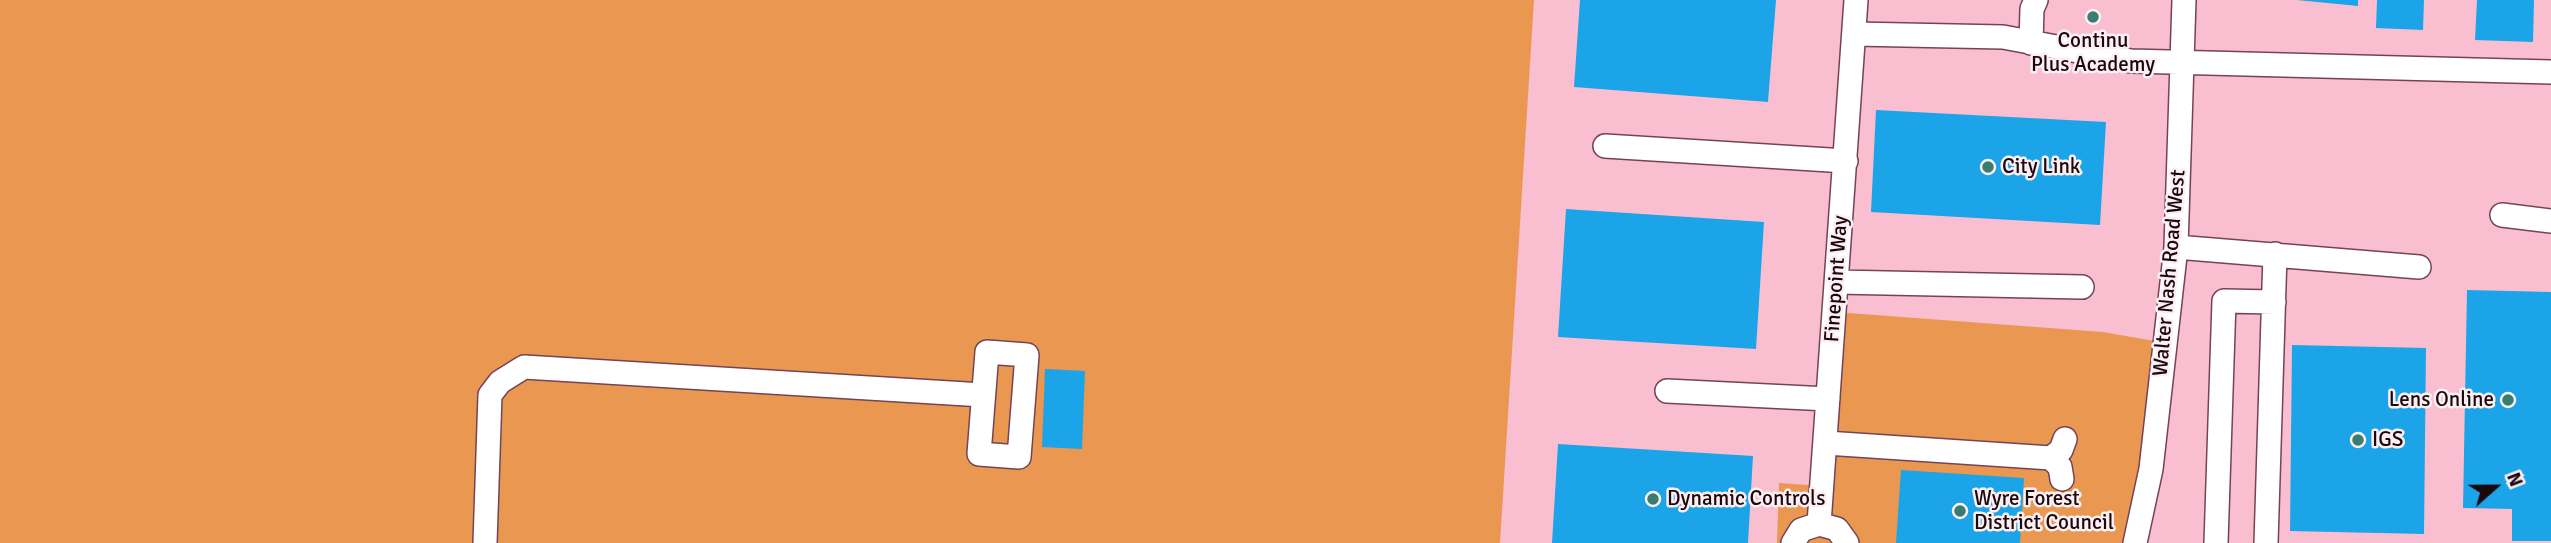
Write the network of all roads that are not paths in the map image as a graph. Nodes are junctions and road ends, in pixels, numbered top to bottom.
1 (1856, 0) edge
2 (2036, 0) edge
3 (2184, 0) edge
4 (1855, 34) junction
5 (2031, 43) junction
6 (2181, 61) junction
7 (2551, 72) edge
8 (1605, 146) dead end
9 (1846, 161) junction
10 (2502, 215) dead end
11 (2551, 220) edge
12 (2176, 247) junction
13 (2275, 254) junction
14 (2419, 267) dead end
15 (1837, 282) junction
16 (2082, 287) dead end
17 (2274, 302) junction
18 (1667, 391) dead end
19 (983, 395) dead end
20 (1828, 399) junction
21 (1826, 443) junction
22 (2062, 479) dead end
23 (1819, 524) junction
24 (485, 543) edge
25 (1793, 543) edge
26 (1847, 543) edge
27 (2136, 543) edge
28 (2216, 543) edge
29 (2266, 543) edge

1 - 4 street, Finepoint Way
2 - 5 street
3 - 6 street, Walter Nash Road West
4 - 5 street
4 - 9 street, Finepoint Way
5 - 6 street
6 - 7 street
6 - 12 street, Walter Nash Road West
8 - 9 street
9 - 15 street, Finepoint Way
10 - 11 street
12 - 13 street
12 - 27 street, Walter Nash Road West
13 - 14 street
13 - 17 street
15 - 16 street
15 - 20 street, Finepoint Way
17 - 28 street
17 - 29 street
18 - 20 street
19 - 24 street
20 - 21 street, Finepoint Way
21 - 22 street
21 - 23 street, Finepoint Way
23 - 25 street
23 - 26 street

